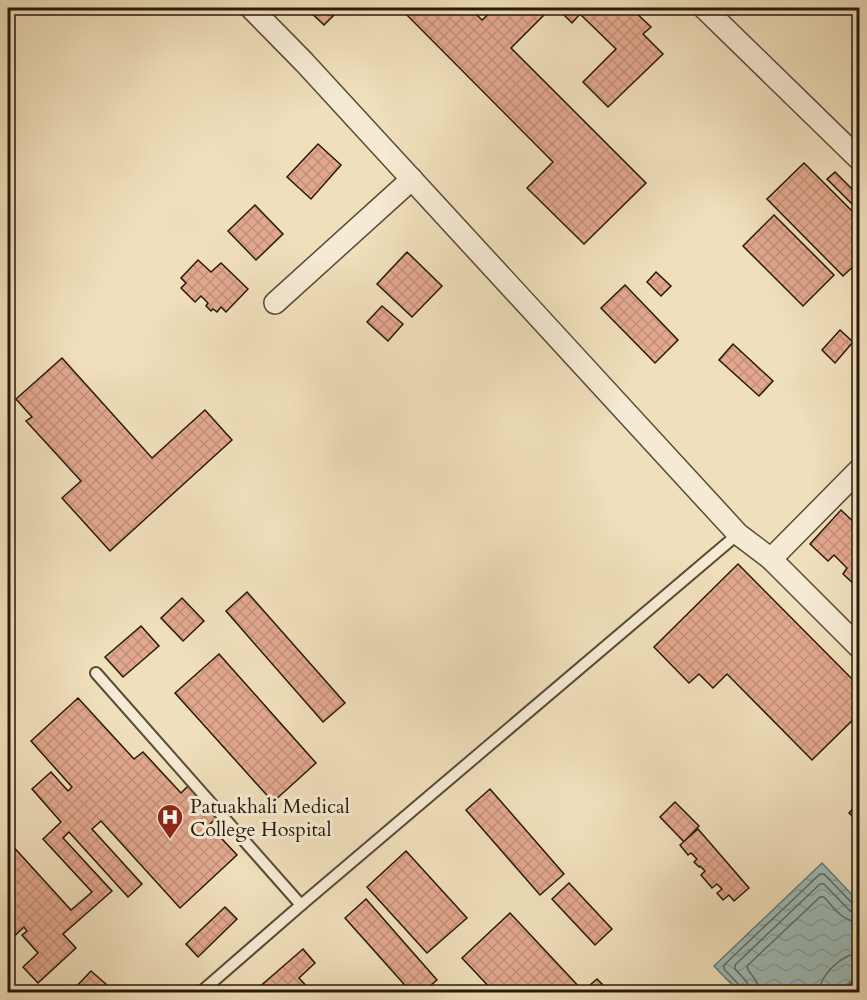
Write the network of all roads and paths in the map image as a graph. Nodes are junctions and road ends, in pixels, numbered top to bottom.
1 (251, 8) edge
2 (704, 8) edge
3 (860, 160) edge
4 (412, 179) junction
5 (275, 303) dead end
6 (860, 469) edge
7 (738, 534) junction
8 (771, 559) junction
9 (860, 648) edge
10 (96, 673) dead end
11 (300, 905) junction
12 (201, 993) edge

1 - 4 street
2 - 3 street
4 - 5 street
4 - 7 street
6 - 8 street
7 - 8 street
7 - 11 lane
8 - 9 street
10 - 11 lane
11 - 12 lane

